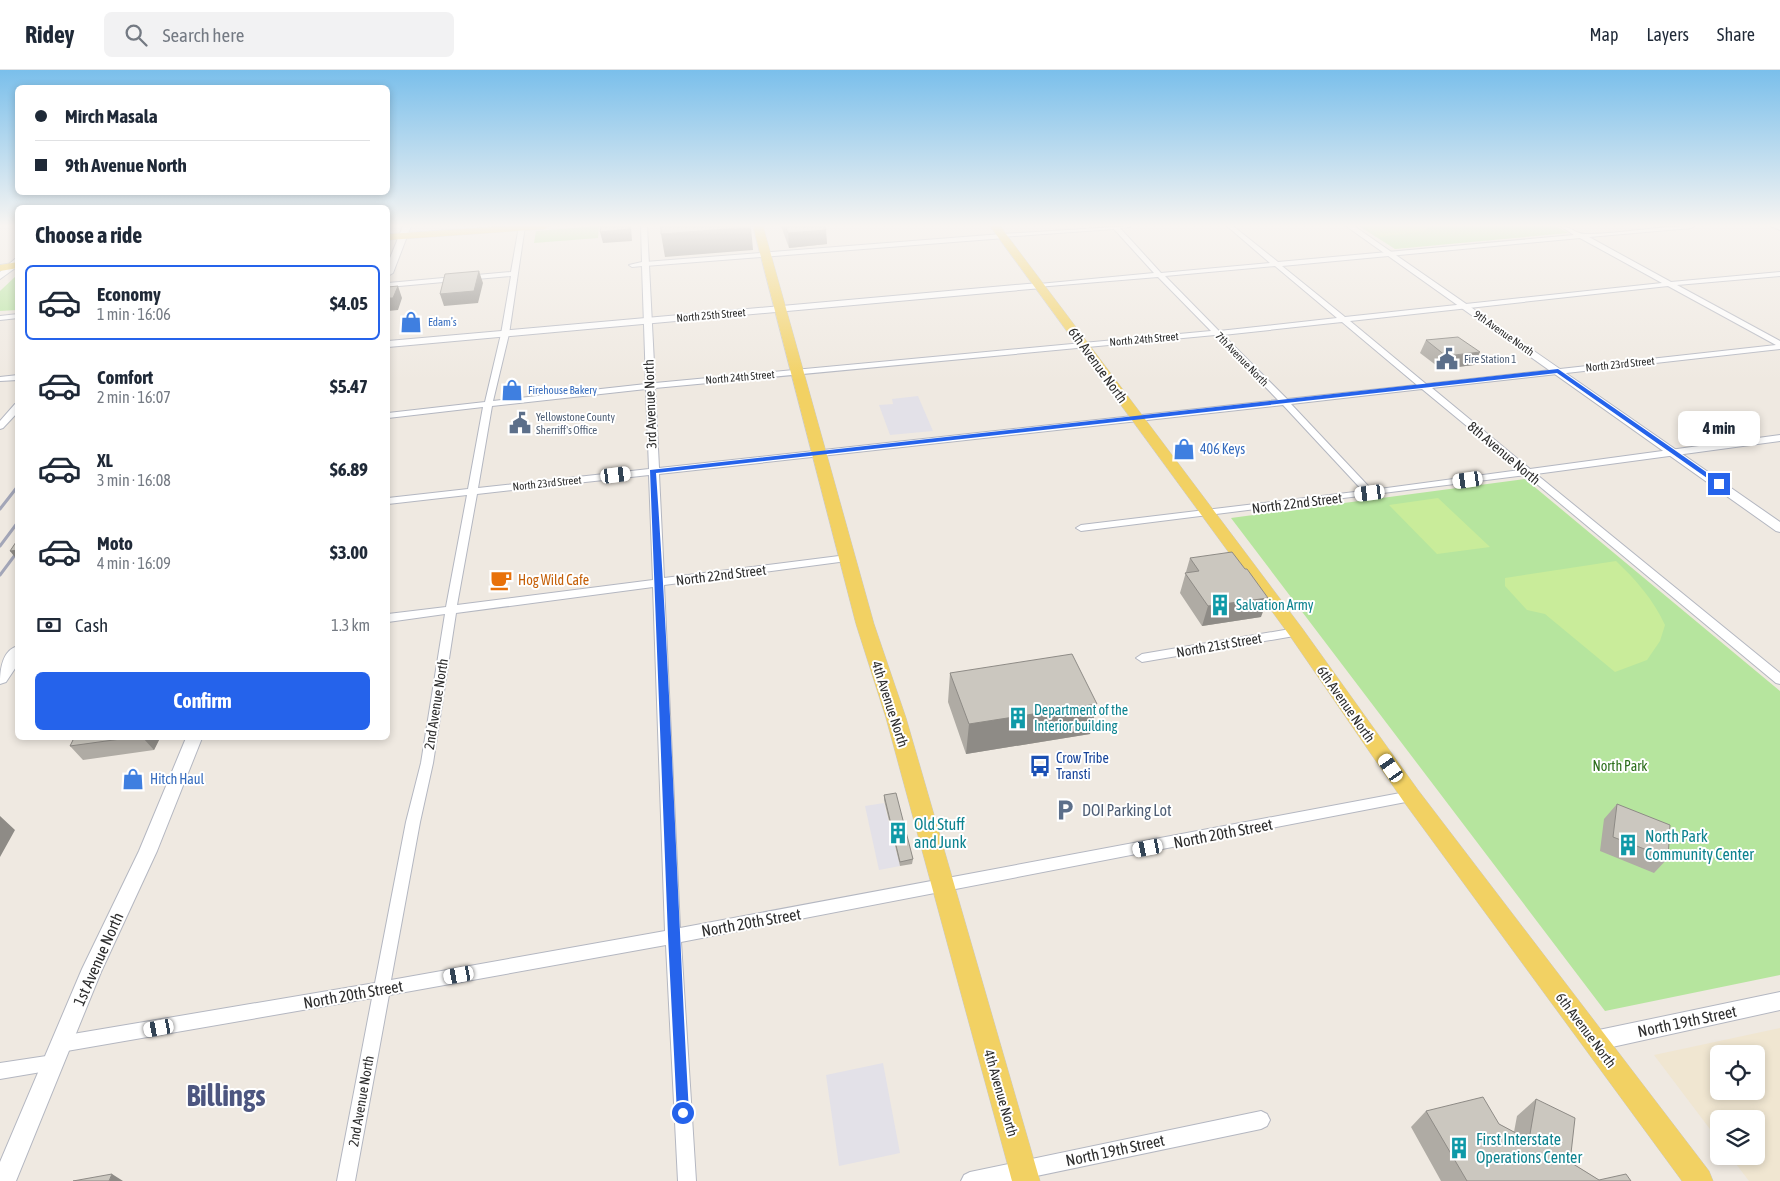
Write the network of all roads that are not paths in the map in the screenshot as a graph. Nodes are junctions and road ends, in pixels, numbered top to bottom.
1 (470, 278) edge
2 (513, 278) edge
3 (645, 278) edge
4 (773, 278) edge
5 (1033, 278) edge
6 (1120, 278) edge
7 (1162, 278) edge
8 (1294, 278) edge
9 (1424, 278) edge
10 (1657, 278) edge
11 (1737, 278) edge
12 (1668, 284) junction
13 (390, 285) edge
14 (1039, 286) junction
15 (1466, 307) junction
16 (781, 308) junction
17 (15, 316) edge
18 (0, 318) edge
19 (1344, 318) junction
20 (647, 321) junction
21 (1216, 333) junction
22 (505, 334) junction
23 (390, 344) edge
24 (1084, 345) junction
25 (1780, 345) edge
26 (1558, 371) junction
27 (798, 372) junction
28 (15, 377) edge
29 (0, 379) edge
30 (649, 386) junction
31 (1423, 386) junction
32 (1284, 401) junction
33 (488, 405) junction
34 (15, 409) edge
35 (390, 414) edge
36 (1136, 418) junction
37 (0, 426) edge
38 (1780, 438) edge
39 (1674, 451) junction
40 (819, 453) junction
41 (653, 471) junction
42 (1526, 471) junction
43 (473, 492) junction
44 (1370, 493) junction
45 (390, 501) edge
46 (1208, 514) junction
47 (1081, 528) dead end
48 (1780, 528) edge
49 (847, 558) junction
50 (660, 582) junction
51 (451, 608) junction
52 (390, 618) edge
53 (1296, 632) junction
54 (15, 657) edge
55 (1142, 658) dead end
56 (8, 670) edge
57 (1780, 680) edge
58 (193, 740) edge
59 (1411, 796) junction
60 (944, 888) junction
61 (673, 936) junction
62 (381, 989) junction
63 (1780, 1001) edge
64 (1594, 1041) junction
65 (57, 1054) junction
66 (0, 1071) edge
67 (1261, 1120) dead end
68 (1024, 1175) edge
69 (4, 1181) edge
70 (346, 1181) edge
71 (687, 1181) edge
72 (970, 1181) edge
73 (1699, 1181) edge

1 - 13 street
2 - 22 street, 2nd Avenue North
3 - 20 street, 3rd Avenue North
4 - 16 main road, 4th Avenue North
5 - 14 main road, 6th Avenue North
6 - 14 street, North 25th Street
7 - 21 street, 7th Avenue North
8 - 19 street, 8th Avenue North
9 - 15 street, 9th Avenue North
10 - 12 street
11 - 12 street, North 24th Street
12 - 15 street, North 24th Street
12 - 25 street
14 - 16 street, North 25th Street
14 - 24 main road, 6th Avenue North
15 - 19 street, North 24th Street
15 - 26 street, 9th Avenue North
16 - 20 street, North 25th Street
16 - 27 main road, 4th Avenue North
17 - 18 street
19 - 21 street, North 24th Street
19 - 31 street, 8th Avenue North
20 - 22 street, North 25th Street
20 - 30 street, 3rd Avenue North
21 - 24 street, North 24th Street
21 - 32 street, 7th Avenue North
22 - 23 street, North 25th Street
22 - 33 street, 2nd Avenue North
24 - 27 street, North 24th Street
24 - 36 main road, 6th Avenue North
25 - 26 street, North 23rd Street
26 - 31 street, North 23rd Street
26 - 39 street, 9th Avenue North
27 - 30 street, North 24th Street
27 - 40 main road, 4th Avenue North
28 - 29 street
30 - 33 street, North 24th Street
30 - 41 street, 3rd Avenue North
31 - 32 street, North 23rd Street
31 - 42 street, 8th Avenue North
32 - 36 street, North 23rd Street
32 - 44 street, 7th Avenue North
33 - 35 street, North 24th Street
33 - 43 street, 2nd Avenue North
34 - 37 street
36 - 40 street, North 23rd Street
36 - 46 main road, 6th Avenue North
38 - 39 street, North 22nd Street
39 - 42 street, North 22nd Street
39 - 48 street, 9th Avenue North
40 - 41 street, North 23rd Street
40 - 49 main road, 4th Avenue North
41 - 43 street, North 23rd Street
41 - 50 street, 3rd Avenue North
42 - 44 street, North 22nd Street
42 - 57 street, 8th Avenue North
43 - 45 street, North 23rd Street
43 - 51 street, 2nd Avenue North
44 - 46 street, North 22nd Street
46 - 47 street, North 22nd Street
46 - 53 main road, 6th Avenue North
49 - 50 street, North 22nd Street
49 - 60 main road, 4th Avenue North
50 - 51 street, North 22nd Street
50 - 61 street, 3rd Avenue North
51 - 52 street, North 22nd Street
51 - 62 street, 2nd Avenue North
53 - 55 street, North 21st Street
53 - 59 main road, 6th Avenue North
54 - 56 main road
58 - 65 main road, 1st Avenue North
59 - 60 street, North 20th Street
59 - 64 main road, 6th Avenue North
60 - 61 street, North 20th Street
60 - 68 main road, 4th Avenue North
61 - 62 street, North 20th Street
61 - 71 street, 3rd Avenue North
62 - 65 street, North 20th Street
62 - 70 street, 2nd Avenue North
63 - 64 street, North 19th Street
64 - 73 main road, 6th Avenue North
65 - 66 street, North 20th Street
65 - 69 main road, 1st Avenue North
67 - 68 street, North 19th Street
68 - 72 street, North 19th Street

